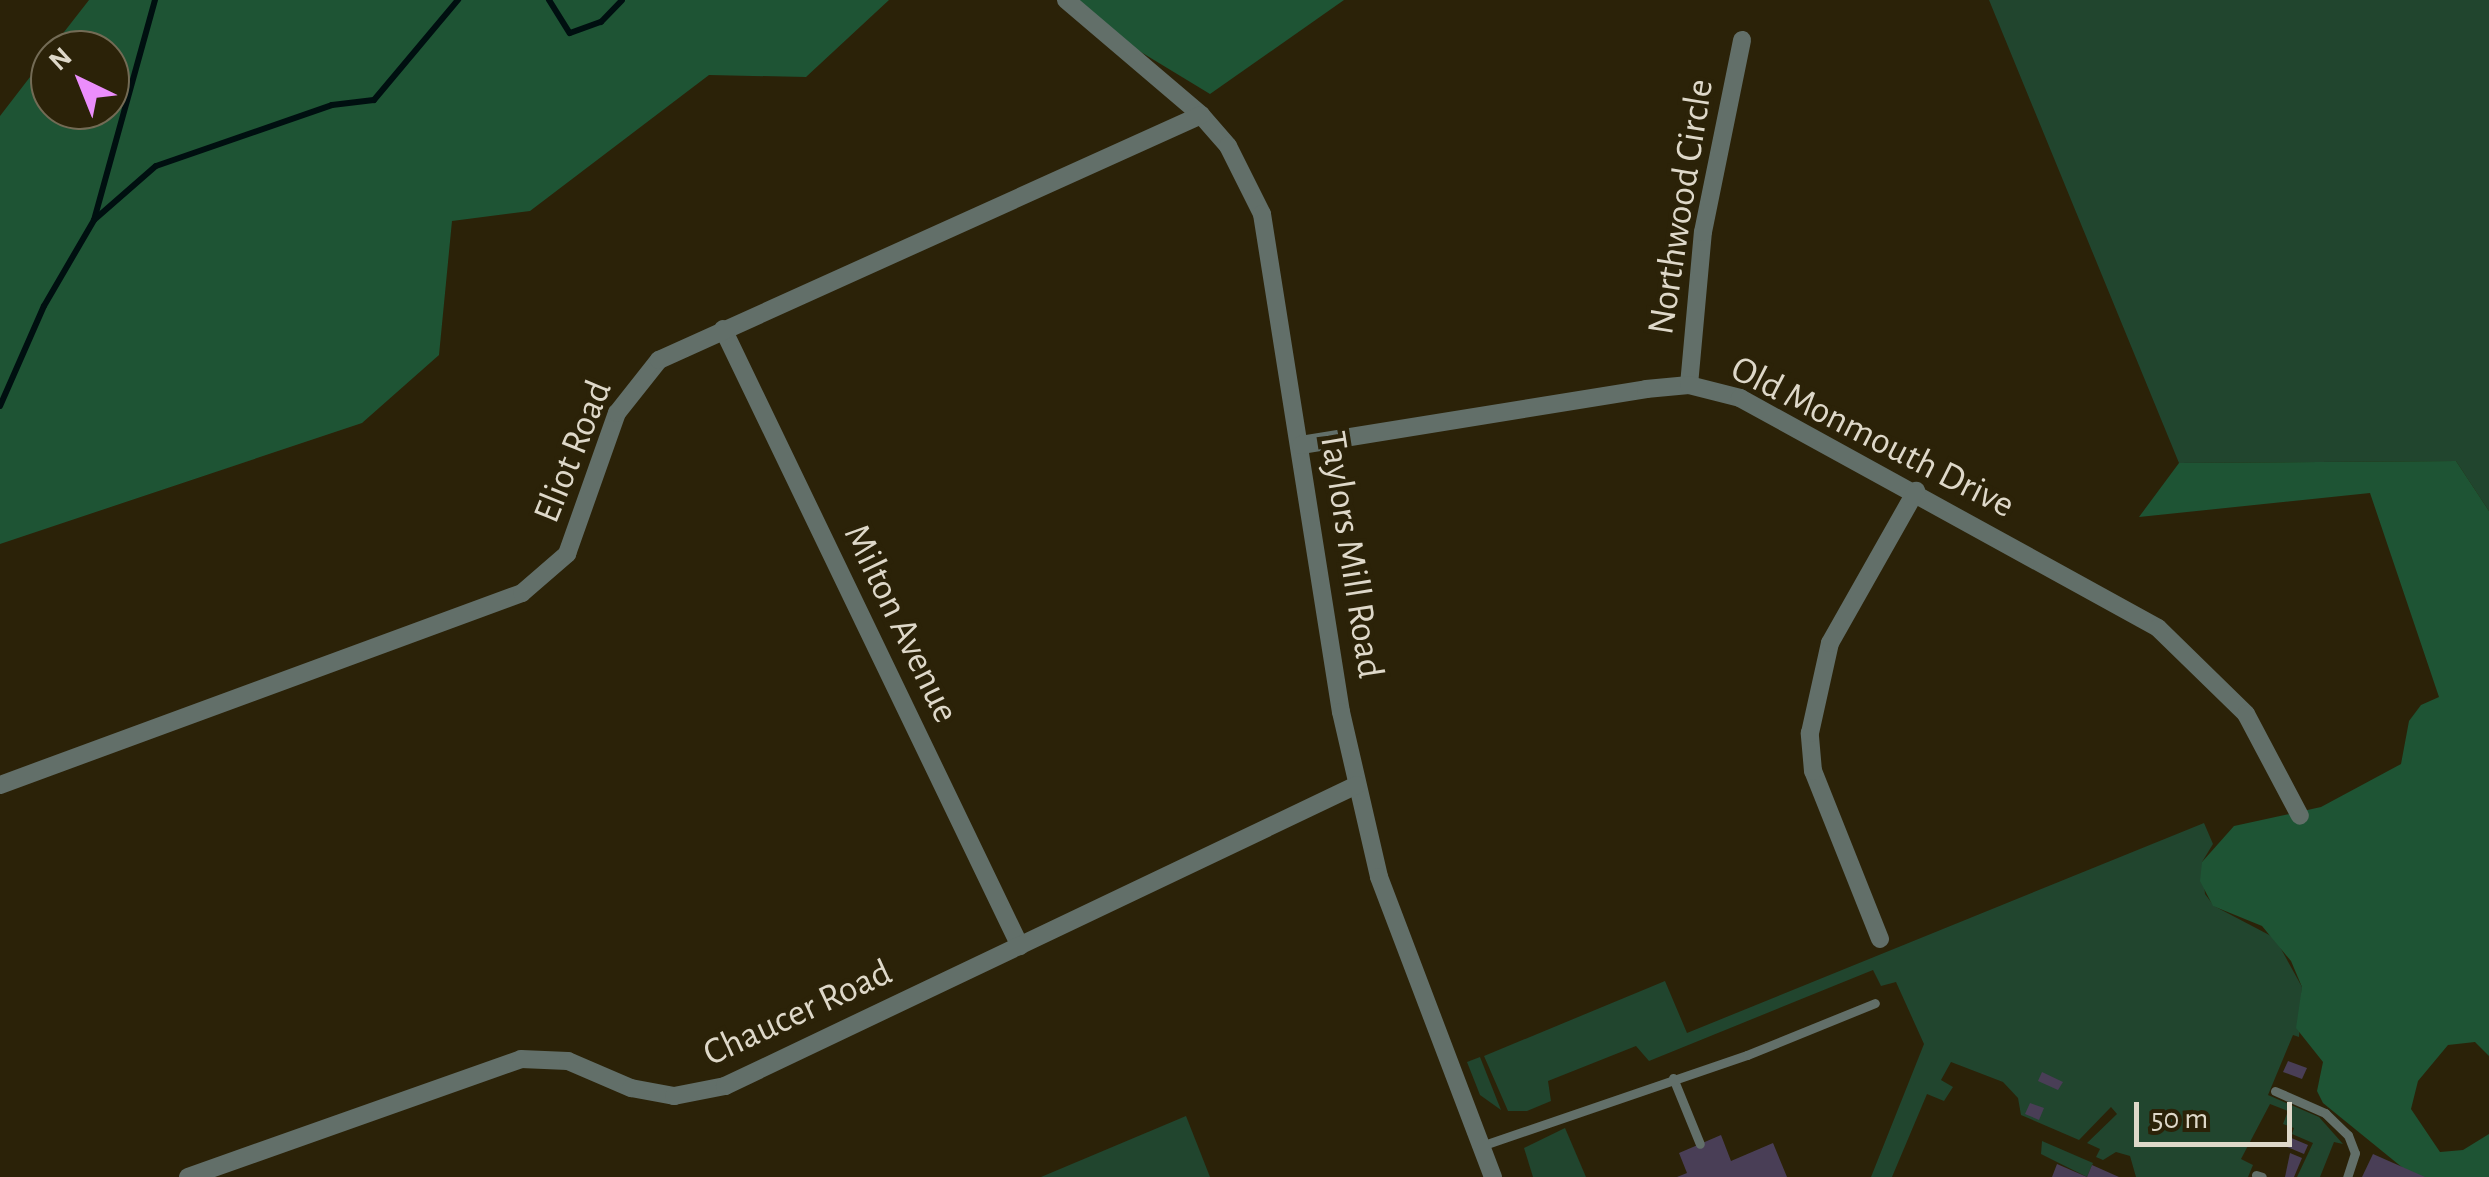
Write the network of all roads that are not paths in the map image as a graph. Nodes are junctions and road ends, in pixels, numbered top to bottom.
1 (1066, 0) edge
2 (1742, 40) dead end
3 (1200, 116) junction
4 (723, 329) junction
5 (1689, 385) junction
6 (1300, 445) junction
7 (1916, 492) junction
8 (1357, 784) junction
9 (0, 786) edge
10 (2300, 816) dead end
11 (1880, 939) dead end
12 (1020, 946) junction
13 (1875, 1002) dead end
14 (1673, 1078) junction
15 (2274, 1091) dead end
16 (1700, 1144) dead end
17 (1481, 1146) junction
18 (188, 1177) edge
19 (1493, 1177) edge
20 (2347, 1177) edge

1 - 3 street, Taylors Mill Road
2 - 5 street, Northwood Circle
3 - 4 street, Eliot Road
3 - 6 street, Taylors Mill Road
4 - 9 street, Eliot Road
4 - 12 street, Milton Avenue
5 - 6 street, Old Monmouth Drive
5 - 7 street, Old Monmouth Drive
6 - 8 street, Taylors Mill Road
7 - 10 street, Old Monmouth Drive
7 - 11 street
8 - 12 street, Chaucer Road
8 - 17 street, Taylors Mill Road
12 - 18 street, Chaucer Road
13 - 14 lane
14 - 16 lane
14 - 17 lane
15 - 20 lane
17 - 19 street, Taylors Mill Road

